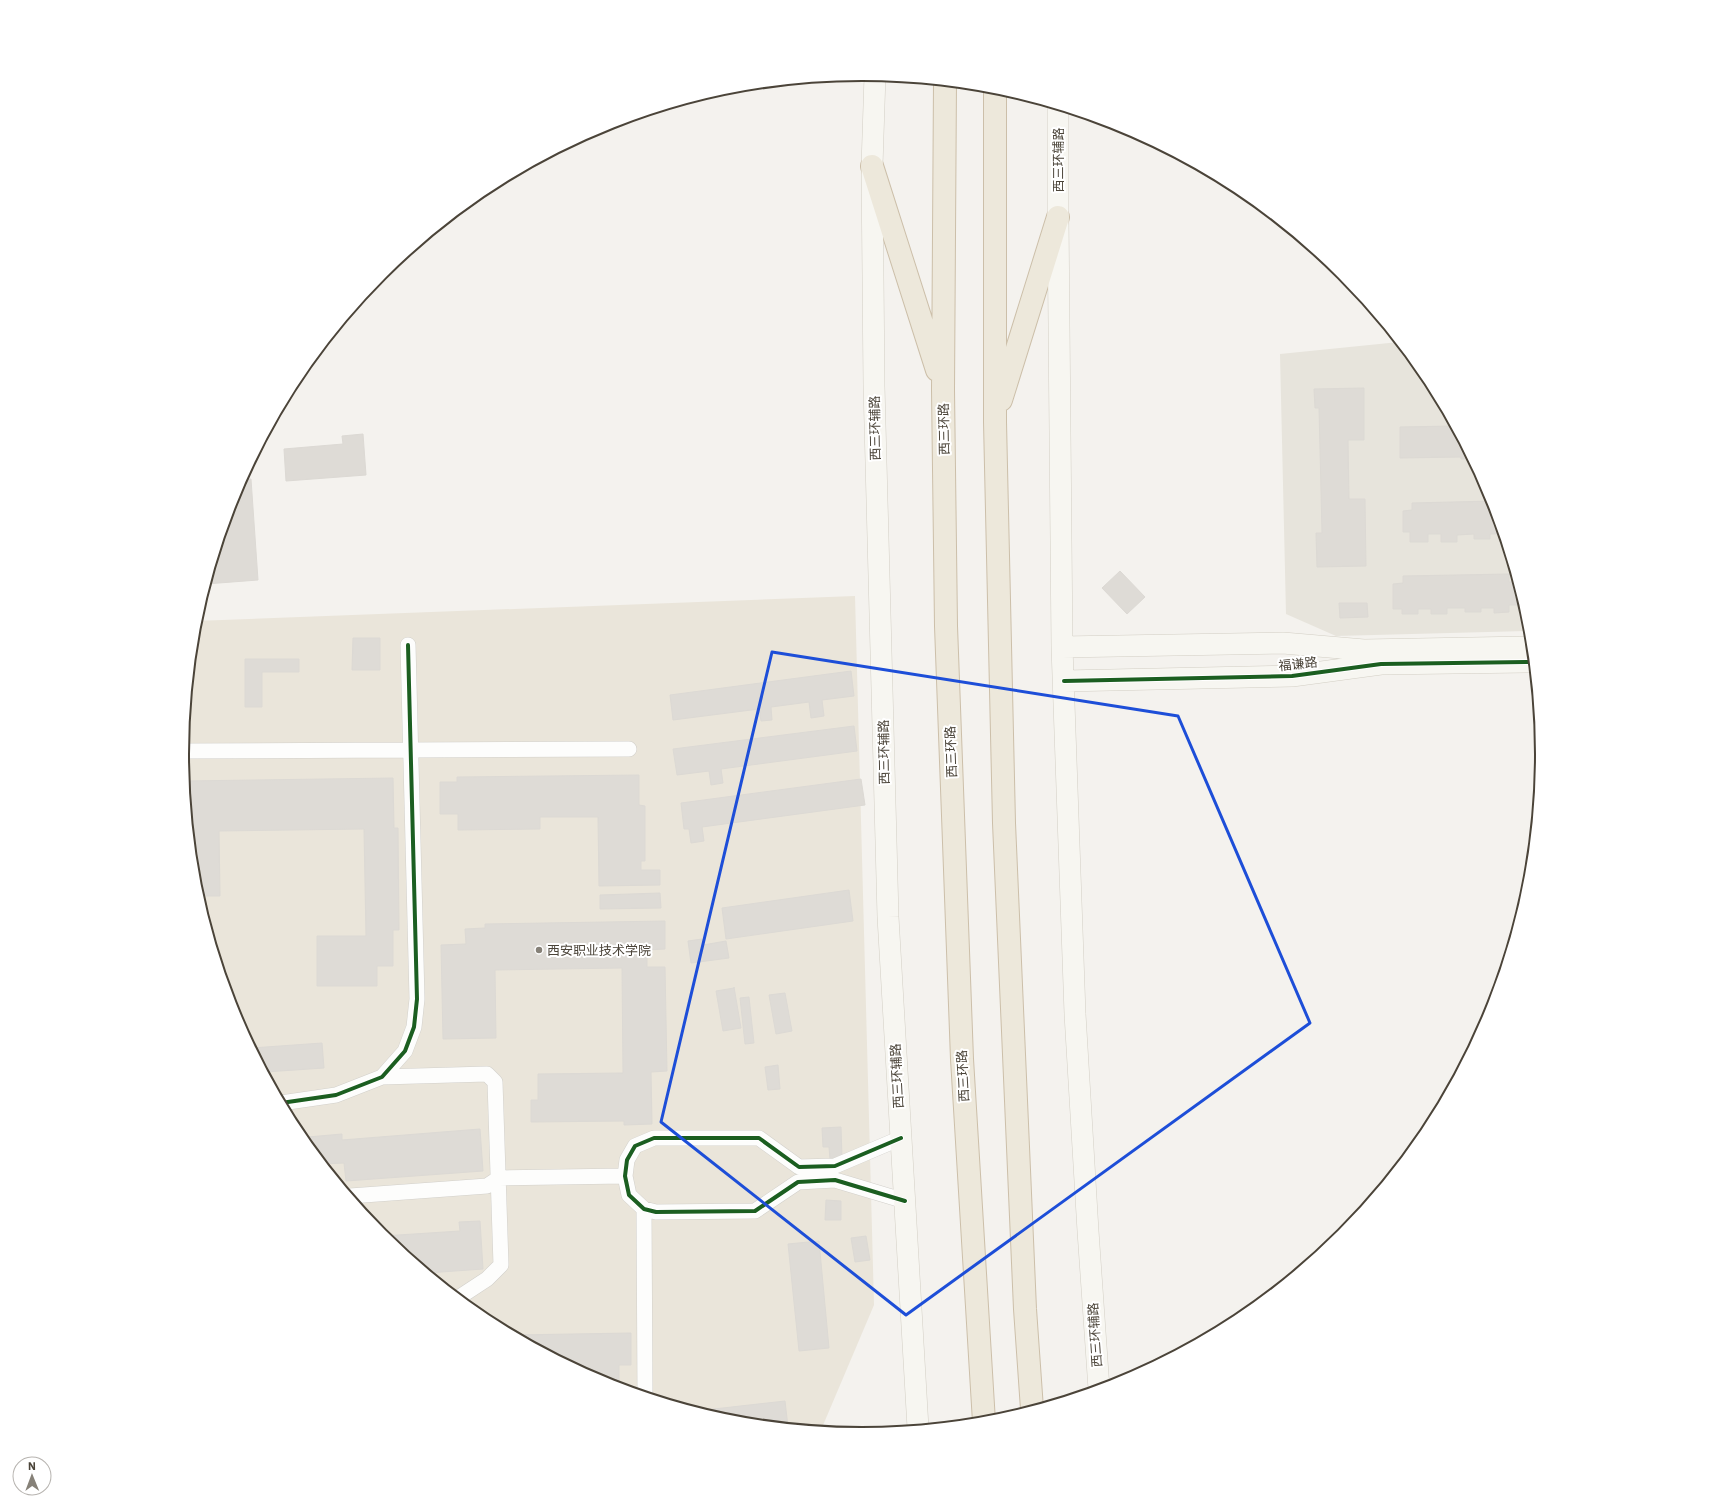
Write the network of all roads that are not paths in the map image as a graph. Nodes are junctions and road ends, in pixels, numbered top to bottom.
1 (875, 81) edge
2 (945, 86) edge
3 (995, 94) edge
4 (1058, 111) edge
5 (872, 166) junction
6 (1058, 217) junction
7 (943, 390) junction
8 (995, 422) junction
9 (408, 645) dead end
10 (1526, 646) edge
11 (1062, 647) junction
12 (1528, 662) edge
13 (1064, 681) junction
14 (629, 748) dead end
15 (411, 749) junction
16 (189, 750) edge
17 (382, 1077) junction
18 (286, 1102) edge
19 (901, 1138) junction
20 (625, 1176) junction
21 (499, 1178) junction
22 (354, 1196) edge
23 (905, 1201) junction
24 (644, 1209) junction
25 (462, 1295) edge
26 (1099, 1384) edge
27 (645, 1391) edge
28 (1032, 1405) edge
29 (984, 1416) edge
30 (918, 1425) edge

1 - 5 main road, 西三环辅路
2 - 7 highway, 西三环路
3 - 8 highway
4 - 6 main road, 西三环辅路
5 - 7 highway
5 - 19 main road, 西三环辅路
6 - 8 highway
6 - 11 main road, 西三环辅路
7 - 29 highway, 西三环路
8 - 28 highway
9 - 15 street
10 - 11 main road, 福谦路
11 - 13 main road, 西三环辅路
12 - 13 main road, 福谦路
13 - 26 main road, 西三环辅路
14 - 15 street
15 - 16 street
15 - 17 street
17 - 18 street
17 - 21 street
19 - 20 street
19 - 23 main road, 西三环辅路
20 - 21 street
20 - 24 street
21 - 22 street
21 - 25 street
23 - 24 street
23 - 30 main road, 西三环辅路
24 - 27 street

